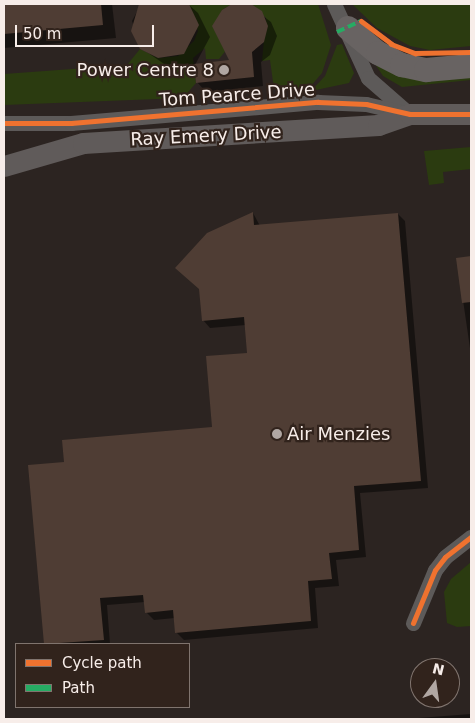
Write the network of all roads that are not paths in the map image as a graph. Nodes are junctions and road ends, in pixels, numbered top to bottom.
1 (334, 4) edge
2 (348, 28) junction
3 (471, 66) edge
4 (410, 114) junction
5 (471, 114) edge
6 (4, 124) edge
7 (4, 166) edge
8 (471, 537) edge
9 (413, 623) dead end

1 - 2 street
2 - 3 main road
2 - 4 street
4 - 5 street, Tom Pearce Drive
4 - 6 street, Tom Pearce Drive
4 - 7 street, Ray Emery Drive
8 - 9 street

